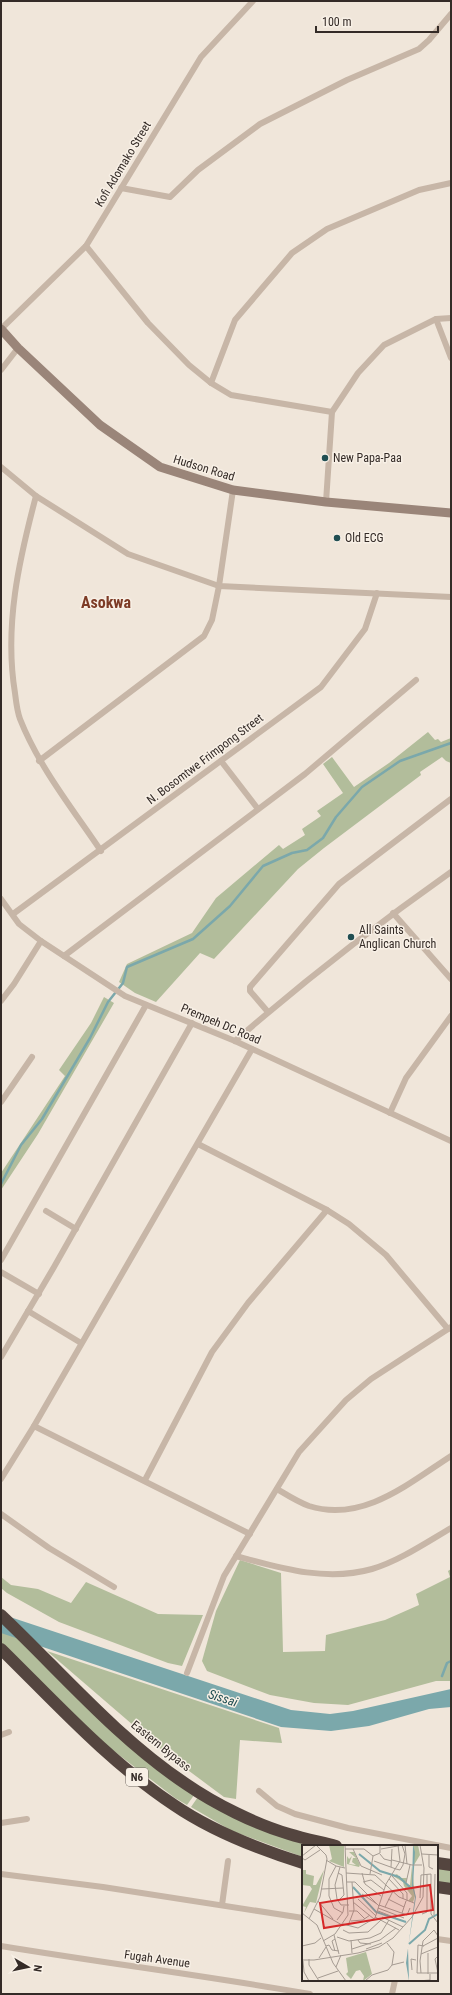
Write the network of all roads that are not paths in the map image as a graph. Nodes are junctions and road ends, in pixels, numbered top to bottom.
1 (253, 1) edge
2 (451, 14) edge
3 (451, 183) edge
4 (121, 188) junction
5 (86, 246) junction
6 (451, 318) edge
7 (436, 319) junction
8 (1, 329) edge
9 (18, 348) junction
10 (451, 358) edge
11 (1, 370) edge
12 (211, 383) junction
13 (332, 412) junction
14 (1, 467) edge
15 (233, 490) junction
16 (36, 496) junction
17 (326, 502) junction
18 (451, 512) edge
19 (219, 586) junction
20 (376, 593) junction
21 (451, 597) edge
22 (416, 680) dead end
23 (39, 761) junction
24 (221, 761) junction
25 (451, 799) edge
26 (258, 809) junction
27 (101, 851) junction
28 (451, 872) edge
29 (1, 899) edge
30 (393, 913) junction
31 (13, 914) junction
32 (41, 941) junction
33 (64, 956) junction
34 (451, 979) edge
35 (1, 1001) edge
36 (146, 1005) junction
37 (268, 1012) junction
38 (451, 1016) edge
39 (192, 1023) junction
40 (235, 1041) junction
41 (252, 1049) junction
42 (32, 1057) dead end
43 (1, 1102) edge
44 (390, 1113) junction
45 (451, 1141) edge
46 (198, 1144) junction
47 (327, 1210) junction
48 (46, 1211) dead end
49 (76, 1229) junction
50 (1, 1260) edge
51 (1, 1272) edge
52 (39, 1294) junction
53 (28, 1311) junction
54 (449, 1328) edge
55 (81, 1343) junction
56 (1, 1357) edge
57 (34, 1426) junction
58 (451, 1456) edge
59 (1, 1479) edge
60 (145, 1480) junction
61 (277, 1489) junction
62 (1, 1514) edge
63 (451, 1528) edge
64 (250, 1534) junction
65 (236, 1556) junction
66 (114, 1587) dead end
67 (1, 1615) edge
68 (1, 1649) edge
69 (187, 1674) dead end
70 (9, 1732) dead end
71 (1, 1735) edge
72 (259, 1791) dead end
73 (27, 1819) dead end
74 (1, 1823) edge
75 (332, 1845) edge
76 (436, 1845) edge
77 (438, 1845) edge
78 (451, 1848) edge
79 (228, 1861) dead end
80 (438, 1862) edge
81 (302, 1863) edge
82 (451, 1865) edge
83 (1, 1874) edge
84 (438, 1887) edge
85 (451, 1889) edge
86 (222, 1905) junction
87 (302, 1918) edge
88 (438, 1939) edge
89 (451, 1941) edge
90 (1, 1946) edge
91 (394, 1981) edge
92 (310, 1994) edge
93 (392, 1994) edge

1 - 4 street, Kofi Adomako Street
2 - 4 street
3 - 12 street
4 - 5 street, Kofi Adomako Street
5 - 8 street, Kofi Adomako Street
5 - 12 street
6 - 7 street
7 - 10 street
7 - 13 street
8 - 9 street, Hudson Road
9 - 11 street
9 - 15 street, Hudson Road
12 - 13 street
13 - 17 street
14 - 16 street
15 - 17 street, Hudson Road
15 - 19 street
16 - 19 street
16 - 23 street
17 - 18 street, Hudson Road
19 - 20 street
19 - 23 street
20 - 21 street
20 - 24 street, N. Bosomtwe Frimpong Street
22 - 26 street
23 - 27 street
24 - 26 street
24 - 27 street, N. Bosomtwe Frimpong Street
25 - 37 street
26 - 33 street
27 - 31 street, N. Bosomtwe Frimpong Street
28 - 30 street
29 - 31 street, Prempeh DC Road
30 - 34 street
30 - 37 street
31 - 32 street, Prempeh DC Road
32 - 33 street, Prempeh DC Road
32 - 35 street
33 - 36 street, Prempeh DC Road
36 - 39 street, Prempeh DC Road
36 - 50 street
37 - 40 street
38 - 44 street
39 - 40 street, Prempeh DC Road
39 - 49 street
40 - 41 street, Prempeh DC Road
41 - 44 street, Prempeh DC Road
41 - 46 street
42 - 43 street
44 - 45 street, Prempeh DC Road
46 - 47 street
46 - 55 street
47 - 54 street
47 - 60 street
48 - 49 street
49 - 52 street
51 - 52 street
52 - 53 street
53 - 55 street
53 - 56 street
54 - 61 street
55 - 57 street
57 - 59 street
57 - 60 street
58 - 61 street
60 - 64 street
61 - 64 street
62 - 66 street
63 - 65 street
64 - 65 street
65 - 69 street
67 - 75 highway, Eastern Bypass / N6
68 - 81 highway, N6
70 - 71 street
72 - 76 street
73 - 74 street
77 - 78 street
79 - 86 street
80 - 82 highway
83 - 86 street
84 - 85 highway
86 - 87 street
88 - 89 street
90 - 92 street, Fugah Avenue
91 - 93 street

